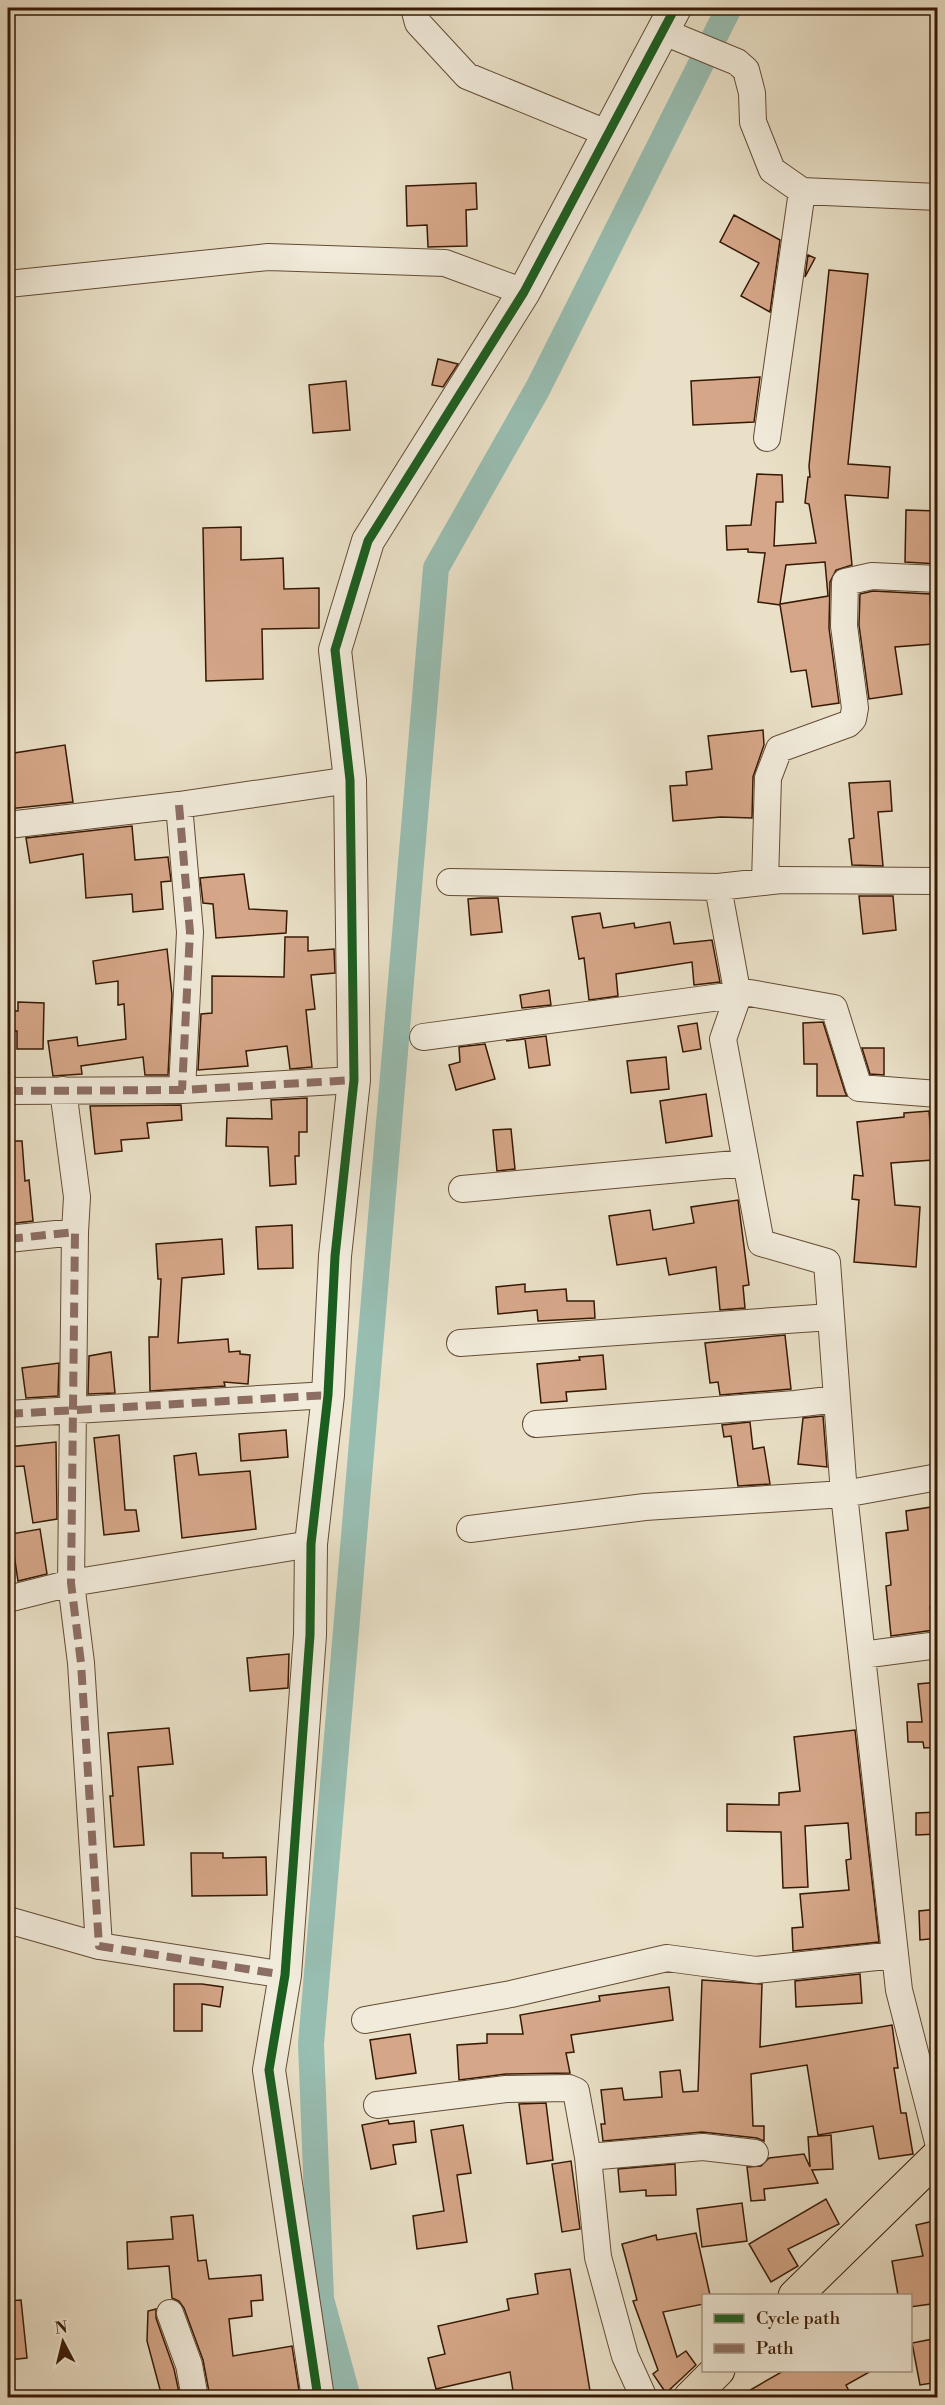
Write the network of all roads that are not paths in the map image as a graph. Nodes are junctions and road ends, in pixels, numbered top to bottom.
1 (414, 8) edge
2 (670, 20) edge
3 (609, 134) junction
4 (802, 191) junction
5 (938, 197) edge
6 (8, 284) edge
7 (524, 292) junction
8 (766, 438) dead end
9 (938, 579) edge
10 (350, 780) junction
11 (179, 805) junction
12 (8, 825) edge
13 (938, 881) edge
14 (450, 882) dead end
15 (765, 882) junction
16 (718, 887) junction
17 (738, 996) junction
18 (423, 1037) dead end
19 (354, 1080) junction
20 (63, 1090) junction
21 (182, 1090) junction
22 (8, 1091) edge
23 (938, 1094) edge
24 (746, 1163) junction
25 (462, 1189) dead end
26 (75, 1232) junction
27 (8, 1239) edge
28 (831, 1317) junction
29 (460, 1343) dead end
30 (328, 1395) junction
31 (837, 1399) junction
32 (73, 1410) junction
33 (8, 1414) edge
34 (536, 1424) dead end
35 (938, 1477) edge
36 (844, 1494) junction
37 (470, 1529) dead end
38 (311, 1544) junction
39 (71, 1583) junction
40 (8, 1599) edge
41 (938, 1645) edge
42 (862, 1654) junction
43 (8, 1920) edge
44 (99, 1946) junction
45 (895, 1955) junction
46 (285, 1975) junction
47 (365, 2020) dead end
48 (377, 2105) dead end
49 (938, 2142) edge
50 (755, 2153) dead end
51 (938, 2156) edge
52 (588, 2157) junction
53 (796, 2294) edge
54 (170, 2313) dead end
55 (716, 2372) edge
56 (195, 2397) edge
57 (318, 2397) edge
58 (644, 2397) edge
59 (690, 2397) edge

1 - 3 street
2 - 3 street
2 - 4 street
3 - 7 street
4 - 5 street
4 - 8 street
6 - 7 street
7 - 10 street
9 - 15 street
10 - 11 street
10 - 19 street
11 - 12 street
11 - 21 street
13 - 15 street
14 - 16 street
15 - 16 street
16 - 17 street
17 - 18 street
17 - 23 street
17 - 24 street
19 - 21 street
19 - 30 street
20 - 21 street
20 - 22 street
20 - 26 street
24 - 25 street
24 - 28 street
26 - 27 street
26 - 32 street
28 - 29 street
28 - 31 street
30 - 32 street
30 - 38 street
31 - 34 street
31 - 36 street
32 - 33 street
32 - 39 street
35 - 36 street
36 - 37 street
36 - 42 street
38 - 39 street
38 - 46 street
39 - 40 street
39 - 44 street
41 - 42 street
42 - 45 street
43 - 44 street
44 - 46 street
45 - 47 street
45 - 49 street
46 - 57 street
48 - 52 street
50 - 52 street
51 - 53 main road
52 - 58 street
54 - 56 street
55 - 59 main road

